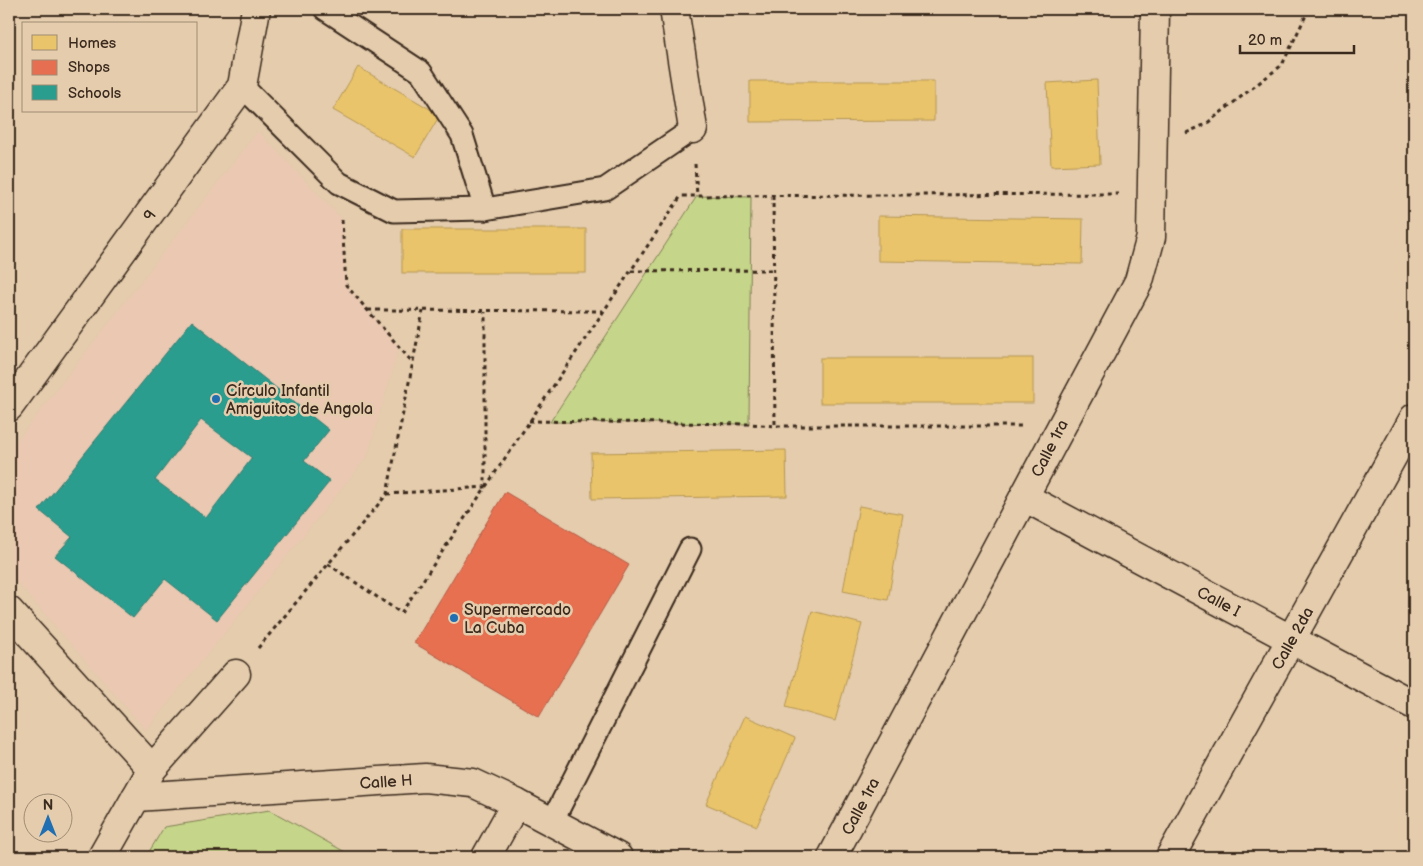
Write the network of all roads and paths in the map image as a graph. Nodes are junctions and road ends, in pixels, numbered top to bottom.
1 (256, 9) edge
2 (325, 9) edge
3 (674, 9) edge
4 (1155, 9) edge
5 (1308, 9) edge
6 (242, 86) junction
7 (693, 129) joint
8 (1152, 149) junction
9 (339, 183) junction
10 (1151, 194) junction
11 (773, 196) junction
12 (485, 209) junction
13 (774, 270) junction
14 (631, 271) junction
15 (368, 310) junction
16 (423, 311) junction
17 (604, 311) junction
18 (485, 312) junction
19 (412, 362) junction
20 (9, 407) edge
21 (1414, 418) edge
22 (529, 421) junction
23 (775, 426) junction
24 (1060, 426) junction
25 (485, 487) junction
26 (387, 494) junction
27 (1024, 497) junction
28 (690, 549) dead end
29 (328, 564) junction
30 (9, 612) edge
31 (1291, 639) junction
32 (236, 674) joint
33 (1414, 705) edge
34 (152, 769) junction
35 (136, 796) junction
36 (516, 803) junction
37 (552, 822) junction
38 (102, 857) edge
39 (486, 857) edge
40 (618, 857) edge
41 (832, 857) edge
42 (1170, 857) edge

1 - 6 street, 9
2 - 12 lane
3 - 7 street
4 - 8 street, Calle 1ra
5 - 8 path
6 - 9 lane
6 - 20 street, 9
7 - 12 lane
8 - 10 street, Calle 1ra
9 - 12 lane
9 - 15 path
10 - 11 path
10 - 24 street, Calle 1ra
11 - 13 path
11 - 14 path
13 - 14 path
13 - 23 path
14 - 17 path
15 - 16 path
15 - 19 path
16 - 18 path
16 - 19 path
17 - 18 path
17 - 22 path
18 - 25 path
19 - 26 path
21 - 31 street, Calle 2da
22 - 23 path
22 - 25 path
23 - 24 path
24 - 27 street, Calle 1ra
25 - 26 path
25 - 29 path
26 - 29 path
27 - 31 street, Calle I
27 - 41 street, Calle 1ra
28 - 37 lane
29 - 32 path
30 - 34 street
31 - 33 street, Calle I
31 - 42 street, Calle 2da
32 - 34 street
34 - 35 street
35 - 36 street, Calle H
35 - 38 street
36 - 37 street, Calle H
36 - 39 street
37 - 40 street, Calle H

